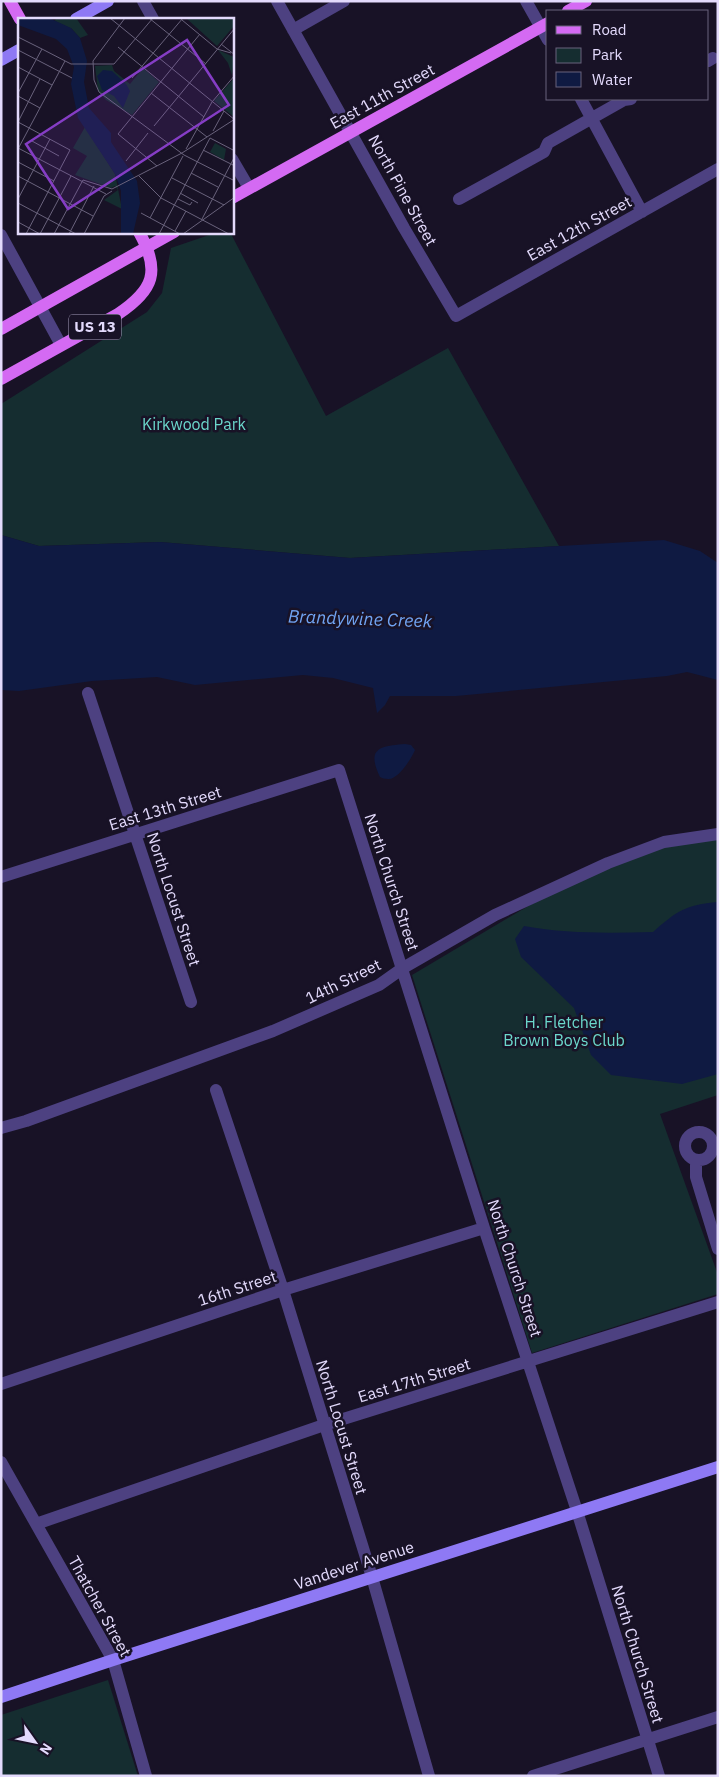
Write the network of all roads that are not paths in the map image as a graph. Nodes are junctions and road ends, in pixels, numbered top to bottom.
1 (10, 1) edge
2 (108, 1) edge
3 (143, 1) edge
4 (278, 1) edge
5 (344, 1) edge
6 (526, 1) edge
7 (586, 1) edge
8 (570, 10) edge
9 (19, 18) edge
10 (78, 18) edge
11 (152, 18) edge
12 (544, 25) edge
13 (293, 30) junction
14 (18, 51) edge
15 (1, 60) edge
16 (582, 100) edge
17 (624, 100) edge
18 (592, 118) junction
19 (352, 132) junction
20 (234, 162) edge
21 (718, 169) edge
22 (249, 188) junction
23 (234, 197) edge
24 (459, 199) dead end
25 (642, 212) junction
26 (140, 234) edge
27 (171, 234) edge
28 (1, 235) edge
29 (148, 248) junction
30 (42, 307) junction
31 (456, 316) joint
32 (1, 329) edge
33 (61, 345) junction
34 (1, 379) edge
35 (88, 693) dead end
36 (339, 770) joint
37 (718, 834) edge
38 (135, 835) junction
39 (1, 877) edge
40 (402, 968) junction
41 (191, 1002) dead end
42 (216, 1090) dead end
43 (1, 1128) edge
44 (696, 1160) dead end
45 (484, 1228) junction
46 (718, 1250) edge
47 (283, 1290) junction
48 (718, 1302) edge
49 (528, 1362) junction
50 (1, 1384) edge
51 (324, 1426) junction
52 (1, 1462) edge
53 (718, 1467) edge
54 (577, 1511) junction
55 (36, 1524) junction
56 (372, 1577) junction
57 (113, 1660) junction
58 (1, 1697) edge
59 (718, 1717) edge
60 (648, 1740) junction
61 (146, 1776) edge
62 (429, 1776) edge
63 (533, 1776) edge
64 (658, 1776) edge

1 - 9 main road
2 - 10 street
3 - 11 street
4 - 13 street, North Pine Street
5 - 13 street
6 - 12 street
7 - 8 main road
12 - 19 main road, East 11th Street
13 - 19 street, North Pine Street
14 - 15 street
16 - 18 street
17 - 18 street
18 - 24 street
18 - 25 street
19 - 22 main road, East 11th Street
19 - 31 street, North Pine Street
20 - 22 street
21 - 25 street, East 12th Street
22 - 23 main road, East 11th Street
25 - 31 street, East 12th Street
26 - 29 main road, US 13
27 - 29 main road
28 - 30 street
29 - 30 main road
29 - 33 main road, US 13
30 - 32 main road
30 - 33 street
33 - 34 main road, US 13
35 - 38 street, North Locust Street
36 - 38 street, East 13th Street
36 - 40 street, North Church Street
37 - 40 street, 14th Street
38 - 39 street, East 13th Street
38 - 41 street, North Locust Street
40 - 43 street, 14th Street
40 - 45 street, North Church Street
42 - 47 street, North Locust Street
44 - 46 street
45 - 47 street, 16th Street
45 - 49 street, North Church Street
47 - 50 street, 16th Street
47 - 51 street, North Locust Street
48 - 49 street, East 17th Street
49 - 51 street, East 17th Street
49 - 54 street, North Church Street
51 - 55 street, East 17th Street
51 - 56 street, North Locust Street
52 - 55 street, Thatcher Street
53 - 54 street, Vandever Avenue
54 - 56 street, Vandever Avenue
54 - 60 street, North Church Street
55 - 57 street, Thatcher Street
56 - 57 street, Vandever Avenue
56 - 62 street, North Locust Street
57 - 58 street, Vandever Avenue
57 - 61 street, Thatcher Street
59 - 60 street
60 - 63 street
60 - 64 street, North Church Street

